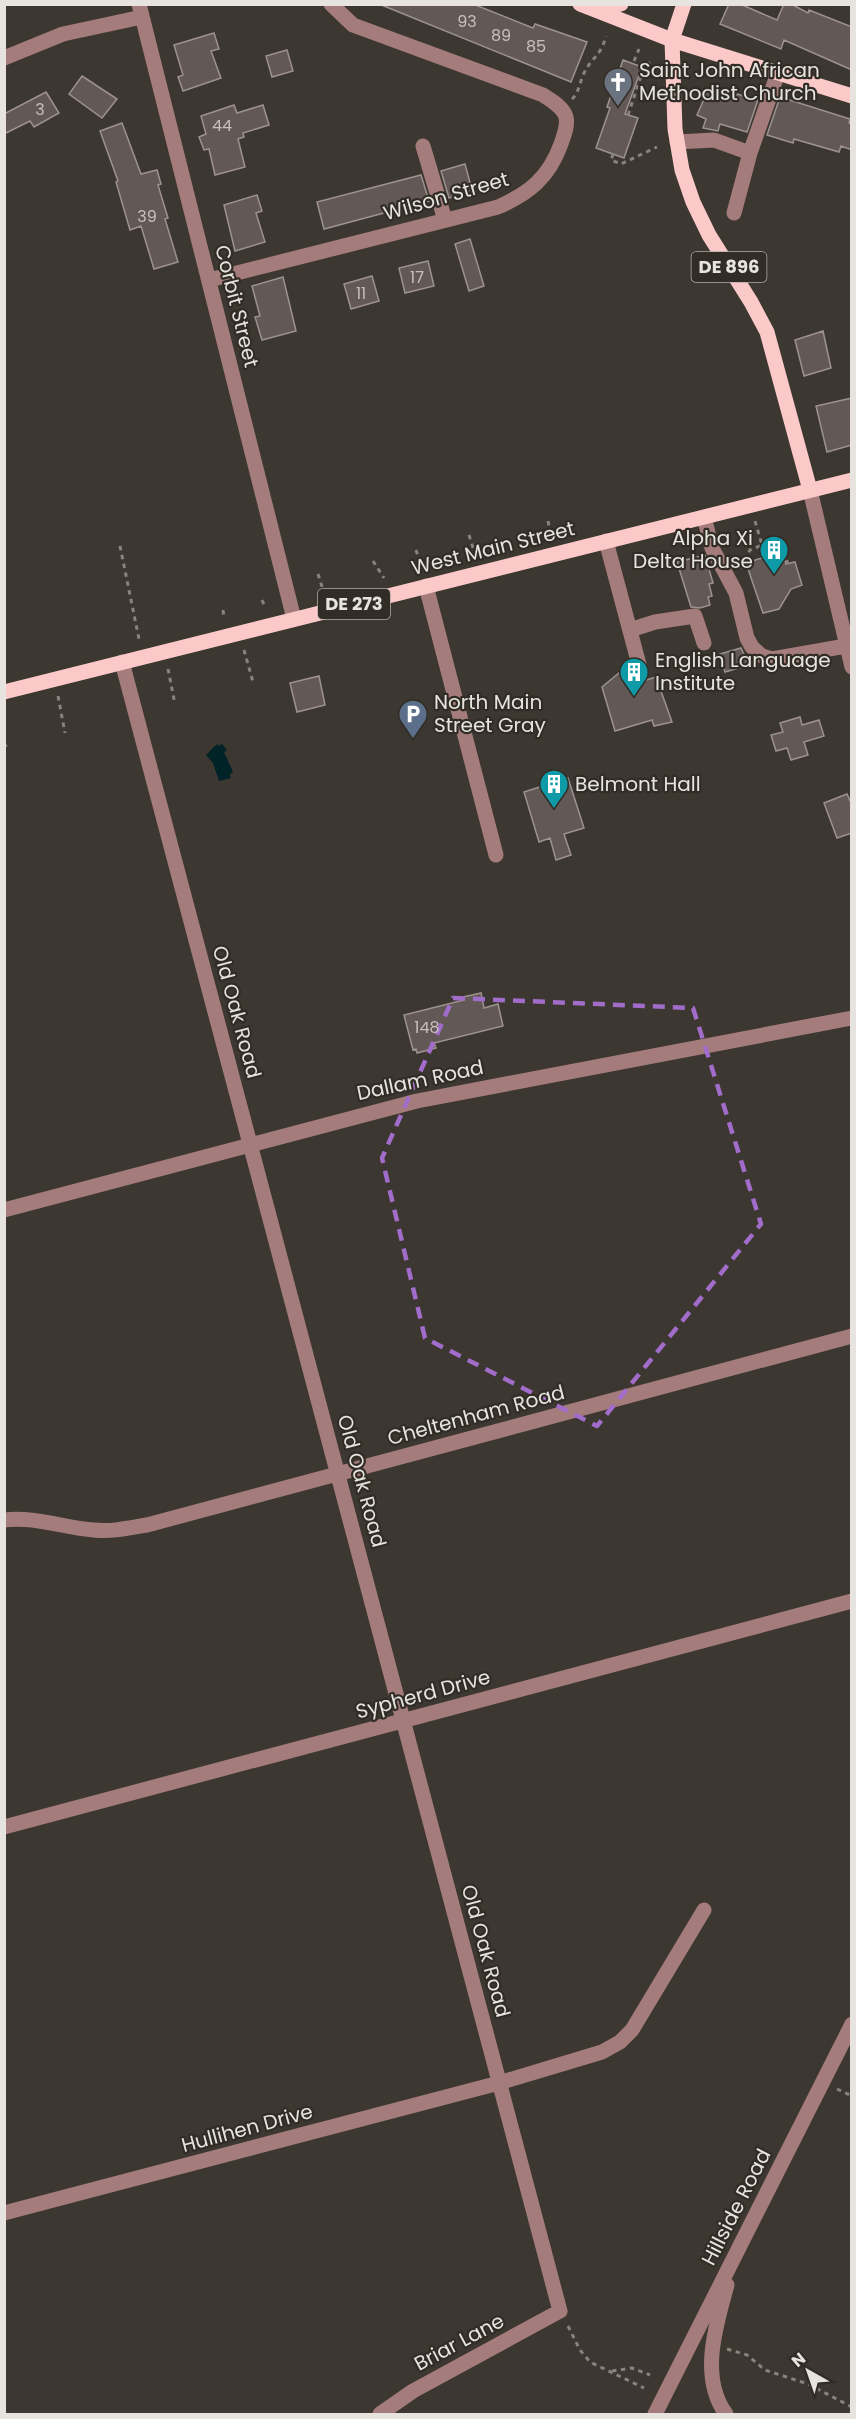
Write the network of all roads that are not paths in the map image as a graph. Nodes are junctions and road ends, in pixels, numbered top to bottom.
1 (331, 4) edge
2 (621, 4) edge
3 (684, 4) edge
4 (587, 7) edge
5 (141, 11) edge
6 (672, 40) junction
7 (4, 58) edge
8 (778, 73) junction
9 (852, 96) edge
10 (677, 142) junction
11 (423, 146) dead end
12 (750, 153) junction
13 (734, 213) dead end
14 (445, 220) junction
15 (208, 280) junction
16 (852, 480) edge
17 (810, 490) junction
18 (704, 517) junction
19 (606, 541) junction
20 (426, 586) junction
21 (294, 619) junction
22 (630, 630) junction
23 (704, 643) dead end
24 (846, 646) junction
25 (122, 662) junction
26 (852, 667) edge
27 (641, 672) dead end
28 (4, 692) edge
29 (496, 855) dead end
30 (852, 1018) edge
31 (251, 1144) junction
32 (4, 1210) edge
33 (852, 1336) edge
34 (338, 1473) junction
35 (4, 1520) edge
36 (852, 1601) edge
37 (403, 1720) junction
38 (4, 1827) edge
39 (704, 1910) dead end
40 (852, 2024) edge
41 (499, 2083) junction
42 (4, 2213) edge
43 (735, 2256) junction
44 (560, 2312) joint
45 (660, 2413) edge
46 (380, 2415) edge
47 (726, 2415) edge

1 - 14 street, Wilson Street
2 - 4 main road
3 - 6 main road
4 - 6 main road
5 - 7 street
5 - 15 street, Corbit Street
6 - 8 main road
6 - 10 main road, DE 896
8 - 9 main road
8 - 12 street
10 - 12 street
10 - 17 main road, DE 896
11 - 14 street
12 - 13 street
14 - 15 street, Wilson Street
15 - 21 street, Corbit Street
16 - 17 main road, West Main Street / DE 273
17 - 18 main road, West Main Street / DE 273
17 - 24 street
18 - 19 main road, West Main Street / DE 273
18 - 24 street
19 - 20 main road, West Main Street / DE 273
19 - 22 street
20 - 21 main road, West Main Street / DE 273
20 - 29 street
21 - 25 main road, West Main Street / DE 273
22 - 23 street
22 - 27 street
24 - 26 street
25 - 28 main road, West Main Street / DE 273
25 - 31 street, Old Oak Road
30 - 31 street, Dallam Road
31 - 32 street, Dallam Road
31 - 34 street, Old Oak Road
33 - 34 street, Cheltenham Road
34 - 35 street, Cheltenham Road
34 - 37 street, Old Oak Road
36 - 37 street, Sypherd Drive
37 - 38 street, Sypherd Drive
37 - 41 street, Old Oak Road
39 - 41 street, Hullihen Drive
40 - 43 street, Hillside Road
41 - 42 street, Hullihen Drive
41 - 44 street, Old Oak Road
43 - 45 street, Hillside Road
43 - 47 street
44 - 46 street, Briar Lane

